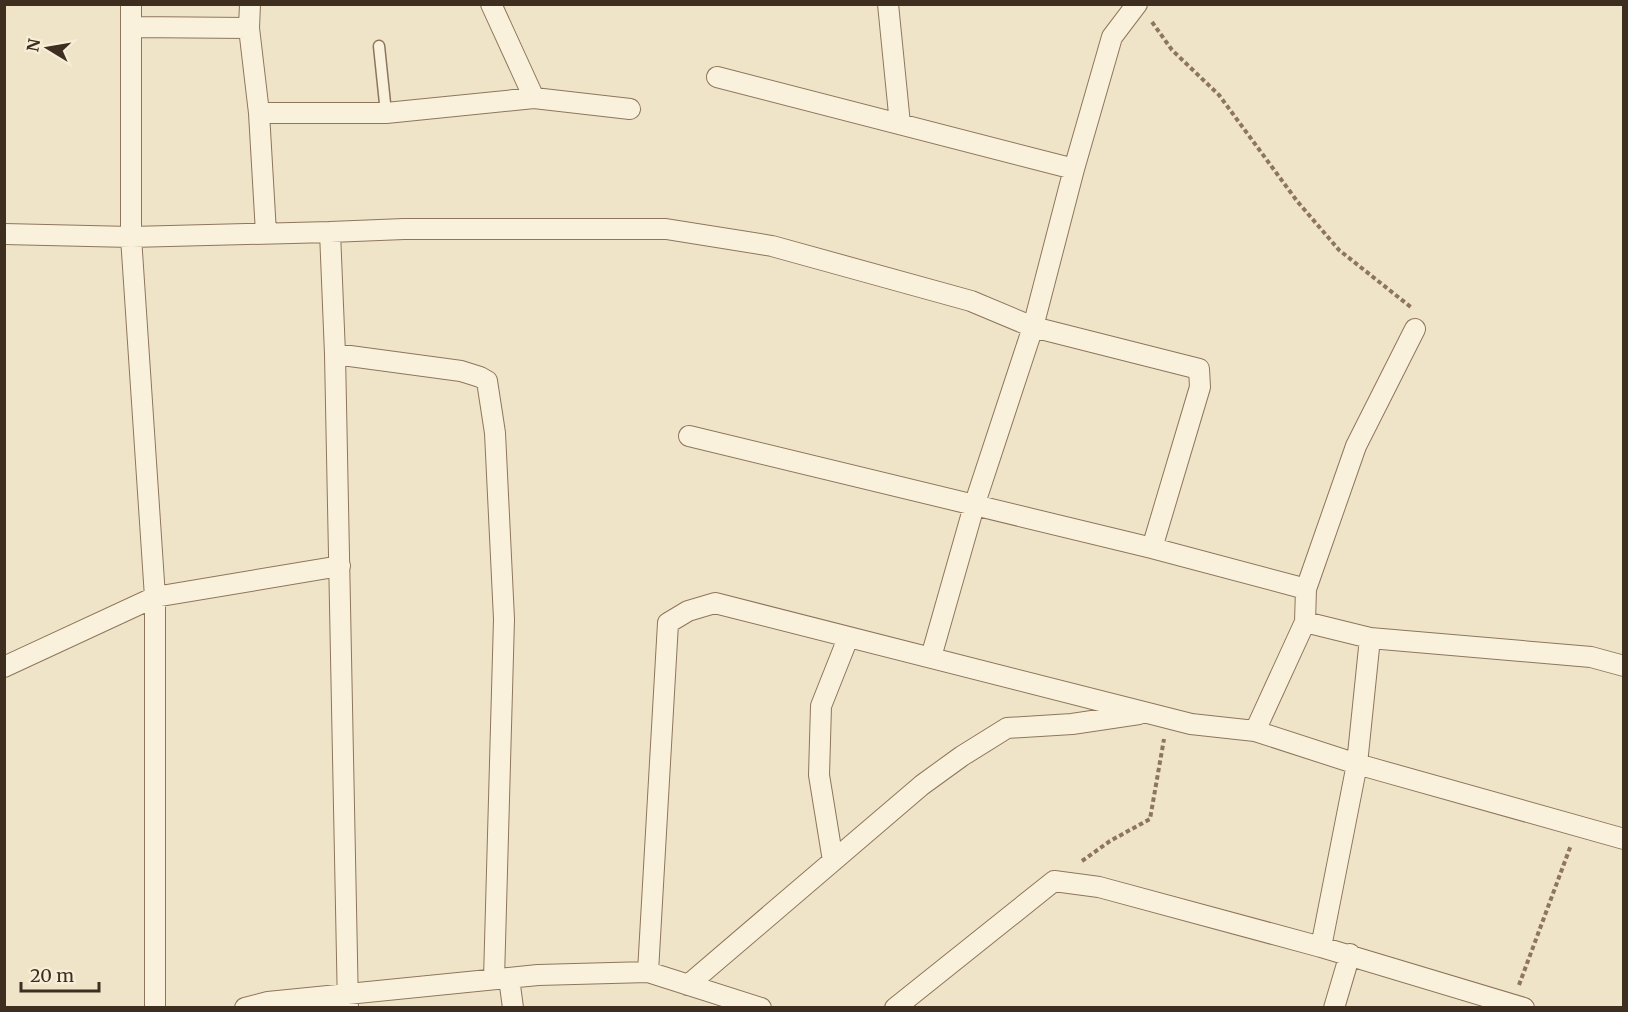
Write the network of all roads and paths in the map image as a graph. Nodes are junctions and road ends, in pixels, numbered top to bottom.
1 (131, 4) edge
2 (249, 4) edge
3 (490, 4) edge
4 (888, 4) edge
5 (1142, 9) edge
6 (132, 27) junction
7 (249, 28) junction
8 (379, 46) dead end
9 (717, 77) dead end
10 (534, 98) junction
11 (630, 109) dead end
12 (260, 113) junction
13 (386, 113) junction
14 (900, 124) junction
15 (1074, 169) junction
16 (330, 231) junction
17 (266, 233) junction
18 (4, 234) edge
19 (131, 237) junction
20 (1033, 327) junction
21 (1415, 329) joint
22 (335, 354) junction
23 (689, 436) dead end
24 (974, 506) junction
25 (1152, 548) junction
26 (340, 566) junction
27 (1306, 589) junction
28 (155, 597) junction
29 (1305, 622) junction
30 (848, 638) junction
31 (1370, 638) junction
32 (931, 657) junction
33 (1623, 666) edge
34 (4, 667) edge
35 (1147, 713) junction
36 (1168, 717) junction
37 (1255, 731) junction
38 (1357, 764) junction
39 (1578, 825) junction
40 (1623, 839) edge
41 (833, 861) junction
42 (1054, 881) junction
43 (1321, 947) junction
44 (1350, 954) junction
45 (648, 972) junction
46 (502, 979) junction
47 (688, 985) junction
48 (347, 1001) edge
49 (1519, 1005) edge
50 (155, 1008) edge
51 (245, 1008) edge
52 (513, 1008) edge
53 (761, 1008) edge
54 (895, 1008) edge
55 (1334, 1008) edge

1 - 6 street
2 - 7 street
3 - 10 street
4 - 14 street
5 - 15 street
5 - 21 path
6 - 7 street
6 - 19 street
7 - 12 street
8 - 13 lane
9 - 14 street
10 - 11 street
10 - 13 street
12 - 13 street
12 - 17 street
14 - 15 street
15 - 20 street
16 - 17 street
16 - 20 street
16 - 22 street
17 - 19 street
18 - 19 street
19 - 28 street
20 - 24 street
20 - 25 street
21 - 27 street
22 - 26 street
22 - 46 street
23 - 24 street
24 - 25 street
24 - 32 street
25 - 27 street
26 - 28 street
26 - 48 street
27 - 29 street
28 - 34 street
28 - 50 street
29 - 31 street
29 - 37 street
30 - 32 street
30 - 41 street
30 - 45 street
31 - 33 street
31 - 38 street
32 - 35 street
35 - 36 street
35 - 41 street
36 - 37 street
36 - 42 path
37 - 38 street
38 - 39 street
38 - 43 street
39 - 40 street
39 - 49 path
41 - 47 street
42 - 43 street
42 - 54 street
43 - 44 street
44 - 49 street
44 - 55 street
45 - 46 street
45 - 47 street
46 - 48 street
46 - 52 street
47 - 53 street
48 - 51 street

